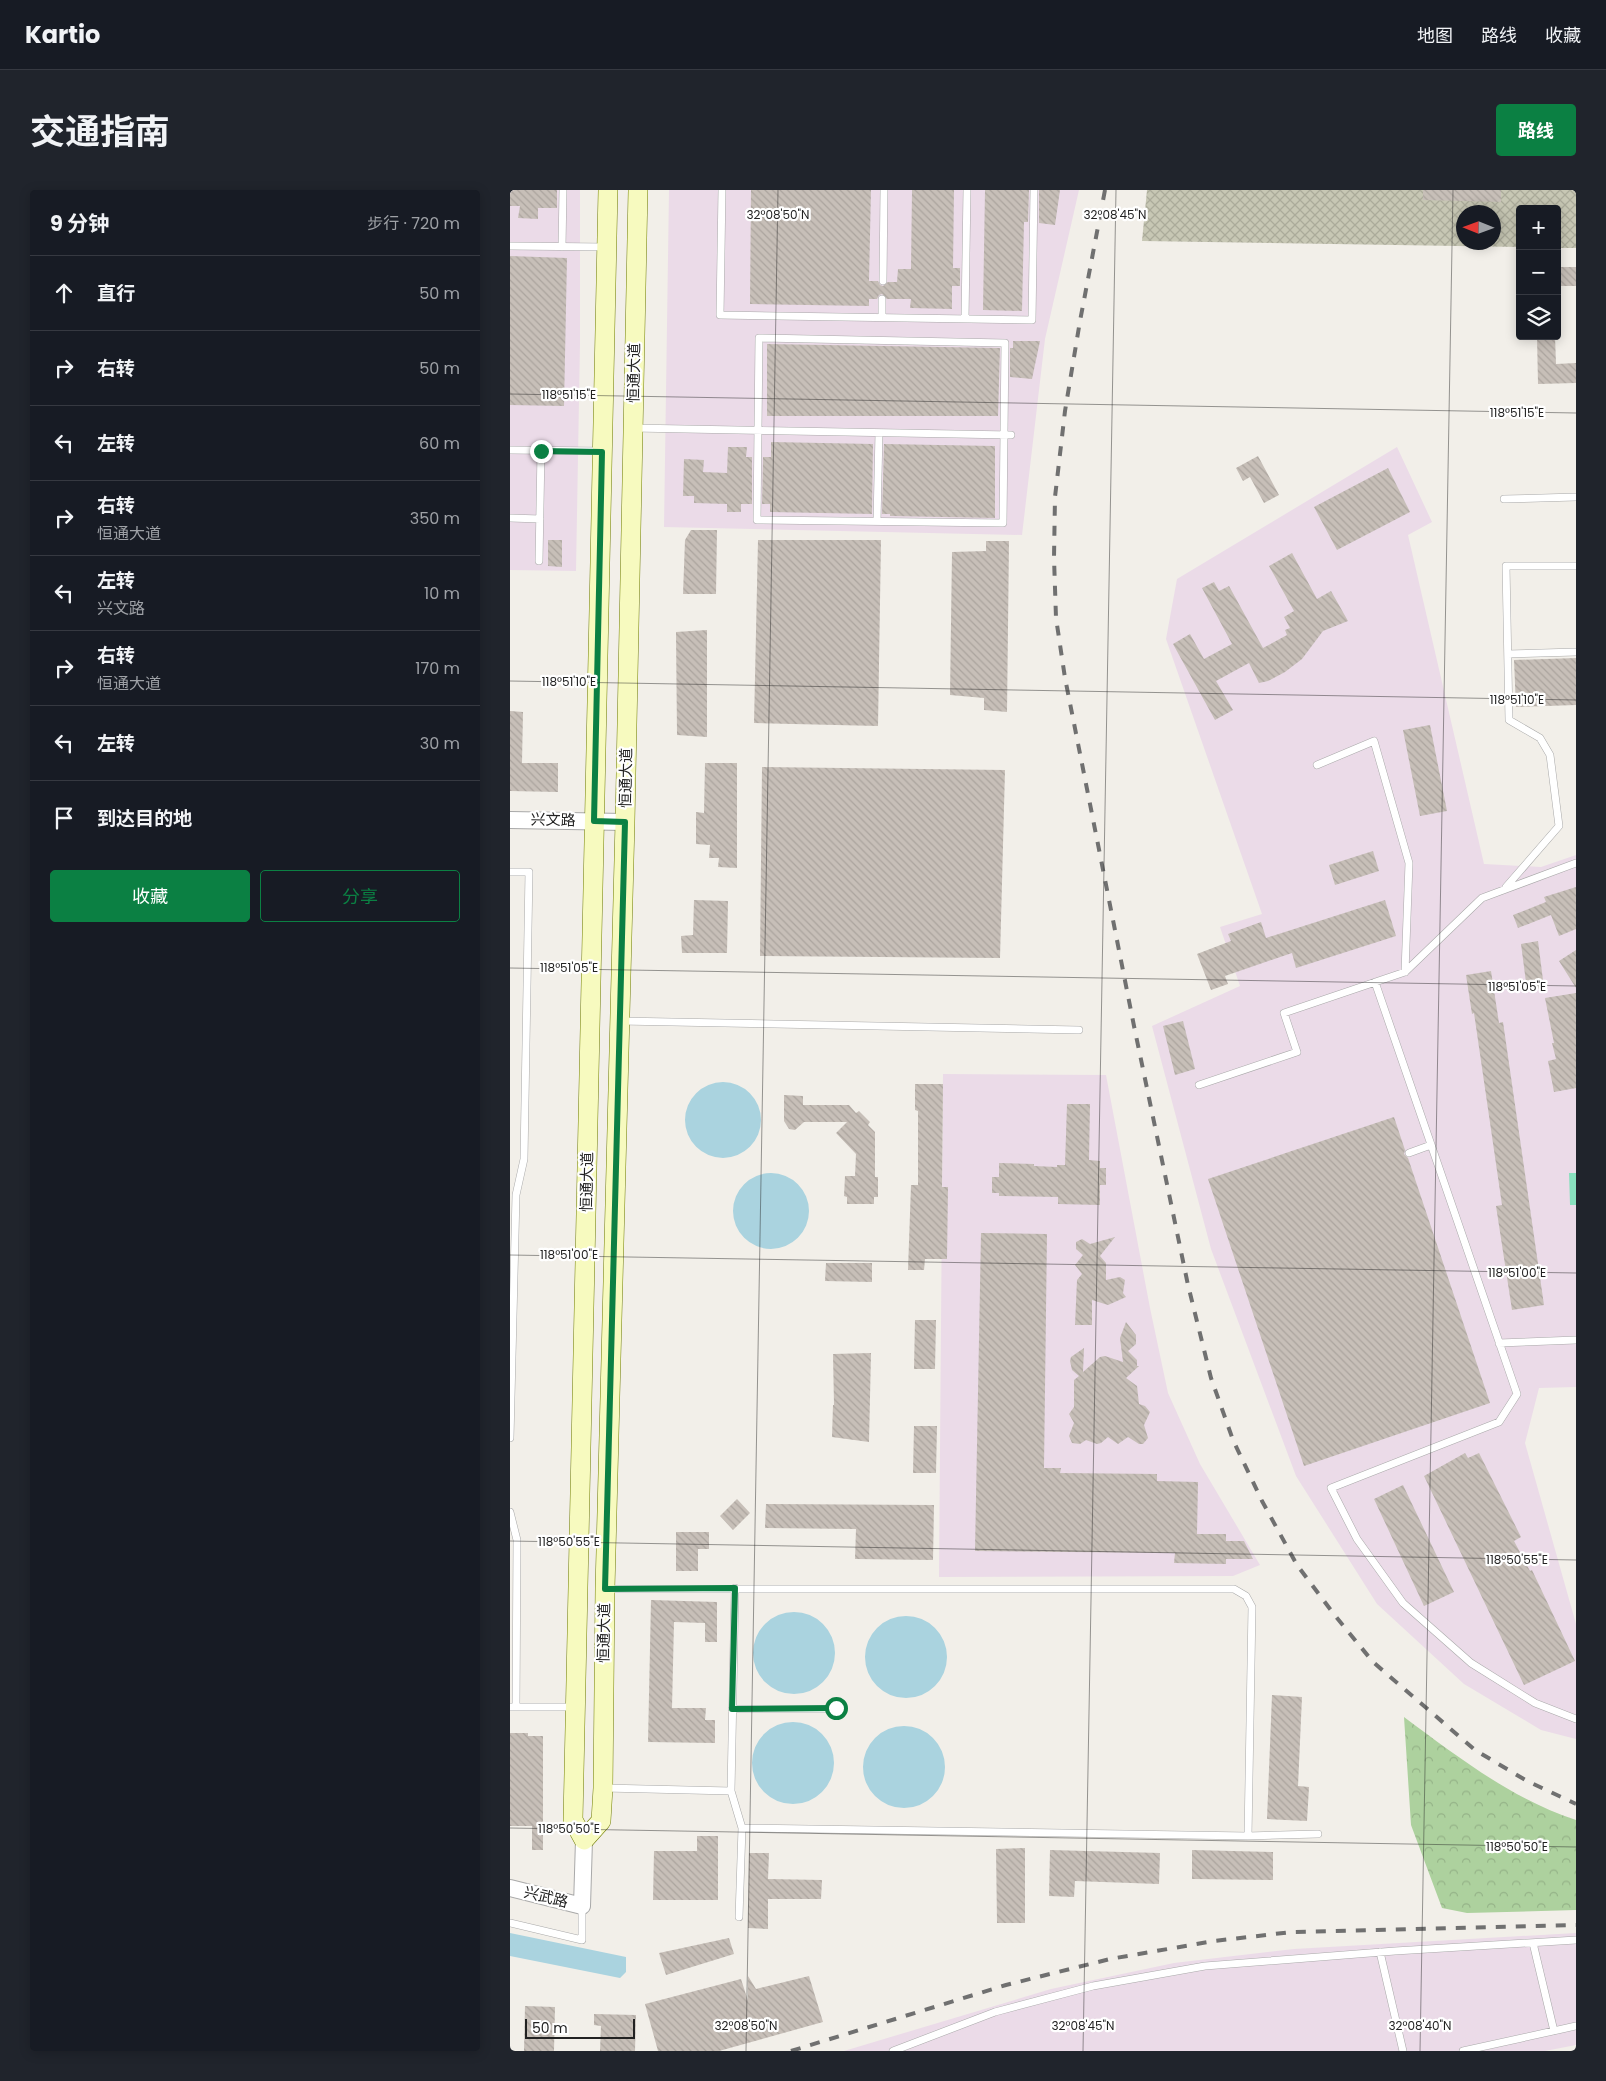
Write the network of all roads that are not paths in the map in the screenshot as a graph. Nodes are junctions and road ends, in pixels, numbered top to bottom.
1 (563, 190) edge
2 (608, 190) edge
3 (638, 190) edge
4 (722, 190) edge
5 (884, 190) edge
6 (968, 190) edge
7 (1034, 190) edge
8 (510, 246) edge
9 (562, 246) junction
10 (606, 247) junction
11 (883, 282) dead end
12 (882, 299) dead end
13 (882, 317) junction
14 (965, 319) junction
15 (633, 428) junction
16 (758, 430) junction
17 (879, 432) junction
18 (1008, 435) junction
19 (510, 450) edge
20 (541, 451) junction
21 (602, 452) junction
22 (1576, 496) edge
23 (1504, 499) dead end
24 (510, 518) edge
25 (540, 519) junction
26 (877, 522) junction
27 (539, 561) dead end
28 (1576, 566) edge
29 (1576, 652) edge
30 (1508, 654) junction
31 (1317, 765) dead end
32 (510, 820) edge
33 (594, 821) junction
34 (625, 822) junction
35 (1576, 863) edge
36 (510, 872) edge
37 (1504, 890) junction
38 (1405, 972) junction
39 (1375, 982) junction
40 (620, 1021) junction
41 (1079, 1030) dead end
42 (1199, 1085) dead end
43 (1431, 1145) junction
44 (1408, 1153) dead end
45 (513, 1195) edge
46 (1576, 1340) edge
47 (1499, 1343) junction
48 (510, 1438) edge
49 (510, 1512) edge
50 (735, 1588) junction
51 (605, 1589) junction
52 (513, 1707) edge
53 (577, 1707) junction
54 (836, 1708) dead end
55 (732, 1709) junction
56 (1576, 1719) edge
57 (603, 1788) junction
58 (731, 1791) junction
59 (742, 1828) junction
60 (1318, 1834) dead end
61 (1248, 1836) junction
62 (584, 1840) junction
63 (510, 1888) edge
64 (582, 1906) junction
65 (739, 1917) dead end
66 (510, 1923) edge
67 (1576, 1940) edge
68 (1533, 1943) junction
69 (1380, 1952) junction
70 (1576, 2026) edge
71 (1554, 2031) junction
72 (893, 2051) edge
73 (1402, 2051) edge
74 (1463, 2051) edge

1 - 9 lane
2 - 10 main road, 恒通大道
3 - 15 main road, 恒通大道
4 - 13 lane
5 - 11 lane
6 - 14 lane
7 - 14 lane
8 - 9 lane
9 - 10 lane
10 - 21 main road, 恒通大道
12 - 13 lane
13 - 14 lane
15 - 16 lane
15 - 34 main road, 恒通大道
16 - 17 lane
16 - 18 lane
16 - 26 lane
17 - 18 lane
17 - 26 lane
18 - 26 lane
19 - 20 lane
20 - 21 lane
20 - 25 lane
21 - 33 main road, 恒通大道
22 - 23 lane
24 - 25 lane
25 - 27 lane
28 - 30 lane
29 - 30 lane
30 - 37 lane
31 - 38 lane
32 - 33 street, 兴文路
33 - 34 street, 兴文路
33 - 53 main road, 恒通大道
34 - 40 main road, 恒通大道
35 - 37 lane
36 - 45 lane
37 - 38 lane
38 - 39 lane
39 - 42 lane
39 - 43 lane
40 - 41 lane
40 - 51 main road, 恒通大道
43 - 44 lane
43 - 47 lane
45 - 48 lane
46 - 47 lane
47 - 56 lane
49 - 52 lane
50 - 51 lane
50 - 55 lane
50 - 61 lane
51 - 57 main road, 恒通大道
52 - 53 lane
53 - 62 main road, 恒通大道
54 - 55 lane
55 - 58 lane
57 - 58 lane
57 - 62 main road, 恒通大道
58 - 59 lane
59 - 61 lane
59 - 65 lane
60 - 61 lane
62 - 64 street, 恒通大道
63 - 64 street, 兴武路
64 - 66 lane
67 - 68 lane
68 - 69 lane
68 - 71 lane
69 - 72 lane
69 - 73 lane
70 - 71 lane
71 - 74 lane

